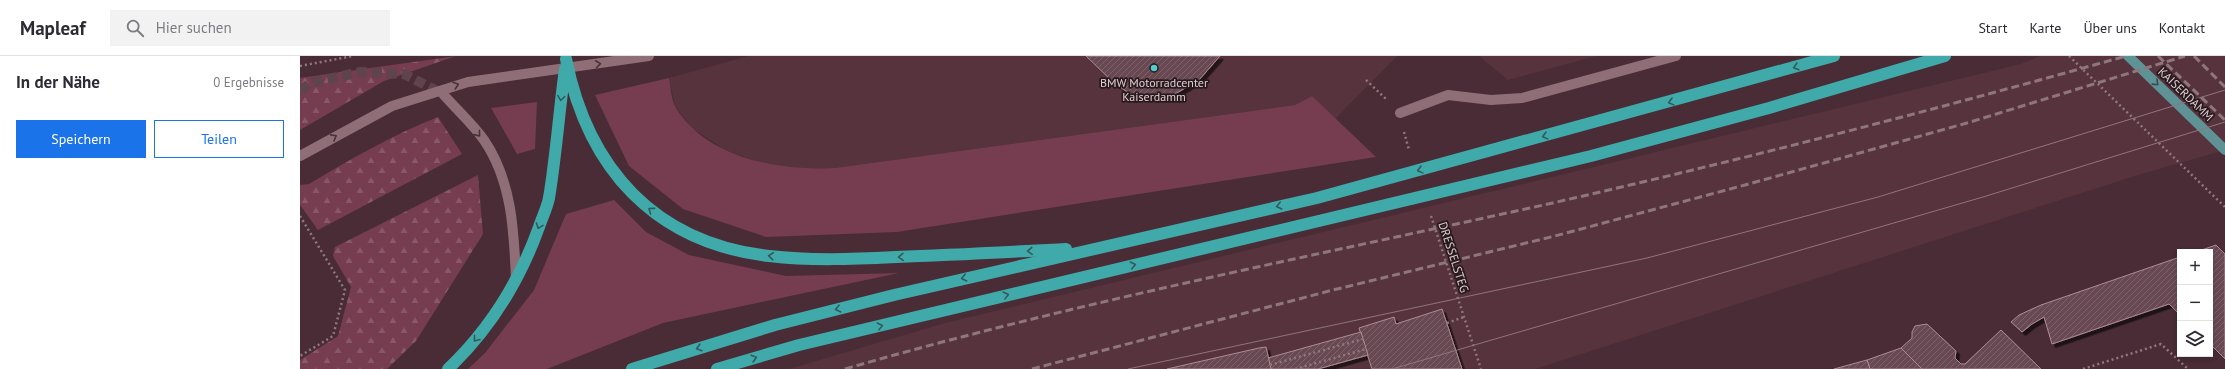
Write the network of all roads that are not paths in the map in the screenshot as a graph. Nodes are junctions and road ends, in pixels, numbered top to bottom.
1 (649, 56) edge
2 (1676, 56) edge
3 (1834, 56) edge
4 (1945, 56) edge
5 (2128, 56) edge
6 (566, 58) edge
7 (443, 94) tunnel mouth
8 (1400, 113) road end
9 (2225, 150) edge
10 (300, 156) edge
11 (1097, 247) junction
12 (516, 279) junction
13 (448, 369) edge
14 (632, 369) edge
15 (717, 369) edge

10 -> 1 street
2 - 8 street
3 -> 11 highway
15 -> 4 highway
5 -> 9 main road, KAISERDAMM
11 -> 6 highway
6 -> 12 highway
7 -> 12 street
11 -> 14 highway
12 -> 13 highway

